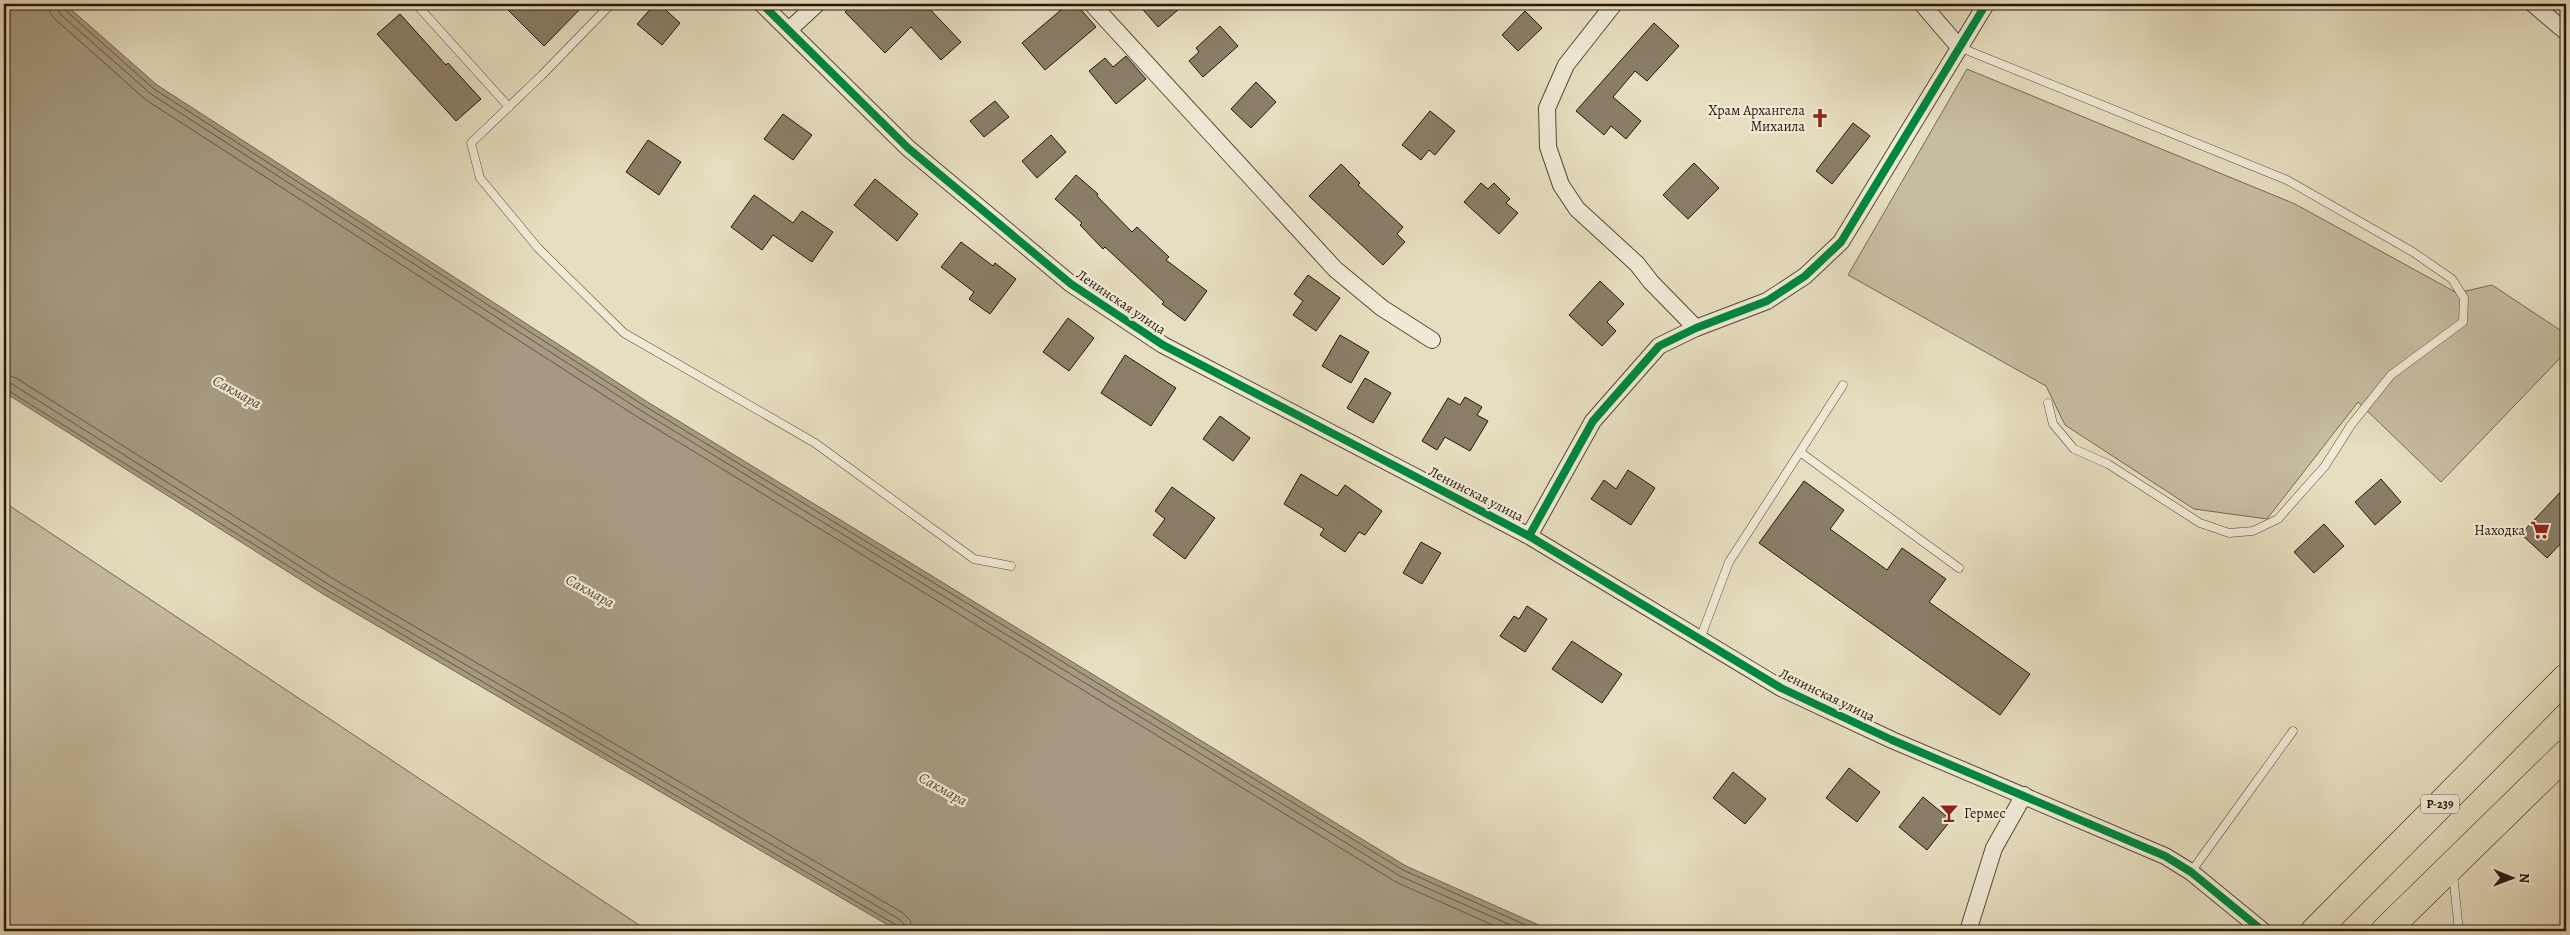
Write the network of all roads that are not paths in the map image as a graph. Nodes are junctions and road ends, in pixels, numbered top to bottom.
1 (416, 4) edge
2 (611, 4) edge
3 (762, 4) edge
4 (817, 4) edge
5 (1092, 4) edge
6 (1614, 4) edge
7 (1922, 4) edge
8 (1986, 4) edge
9 (2533, 4) edge
10 (790, 29) junction
11 (2566, 32) edge
12 (1959, 47) junction
13 (509, 107) junction
14 (1696, 328) junction
15 (1432, 340) dead end
16 (1843, 385) dead end
17 (2048, 403) dead end
18 (1800, 452) junction
19 (1529, 536) junction
20 (1011, 566) dead end
21 (1959, 568) dead end
22 (1699, 641) junction
23 (2566, 678) edge
24 (2293, 731) dead end
25 (2566, 754) edge
26 (2024, 795) junction
27 (2452, 868) junction
28 (2191, 872) junction
29 (1968, 931) edge
30 (2263, 931) edge
31 (2314, 931) edge
32 (2385, 931) edge
33 (2459, 931) edge

1 - 13 lane
2 - 13 lane
3 - 10 street, Ленинская улица
4 - 10 street
5 - 15 street
6 - 14 street
7 - 12 street
8 - 12 street
9 - 11 street
10 - 19 street, Ленинская улица
12 - 14 street
12 - 17 lane
13 - 20 lane
14 - 19 street
16 - 18 lane
18 - 21 lane
18 - 22 lane
19 - 22 street, Ленинская улица
22 - 26 street, Ленинская улица
23 - 31 highway, Р-239
24 - 28 lane
25 - 27 highway
26 - 28 street, Ленинская улица
26 - 29 street
27 - 32 highway
27 - 33 lane
28 - 30 street, Ленинская улица

